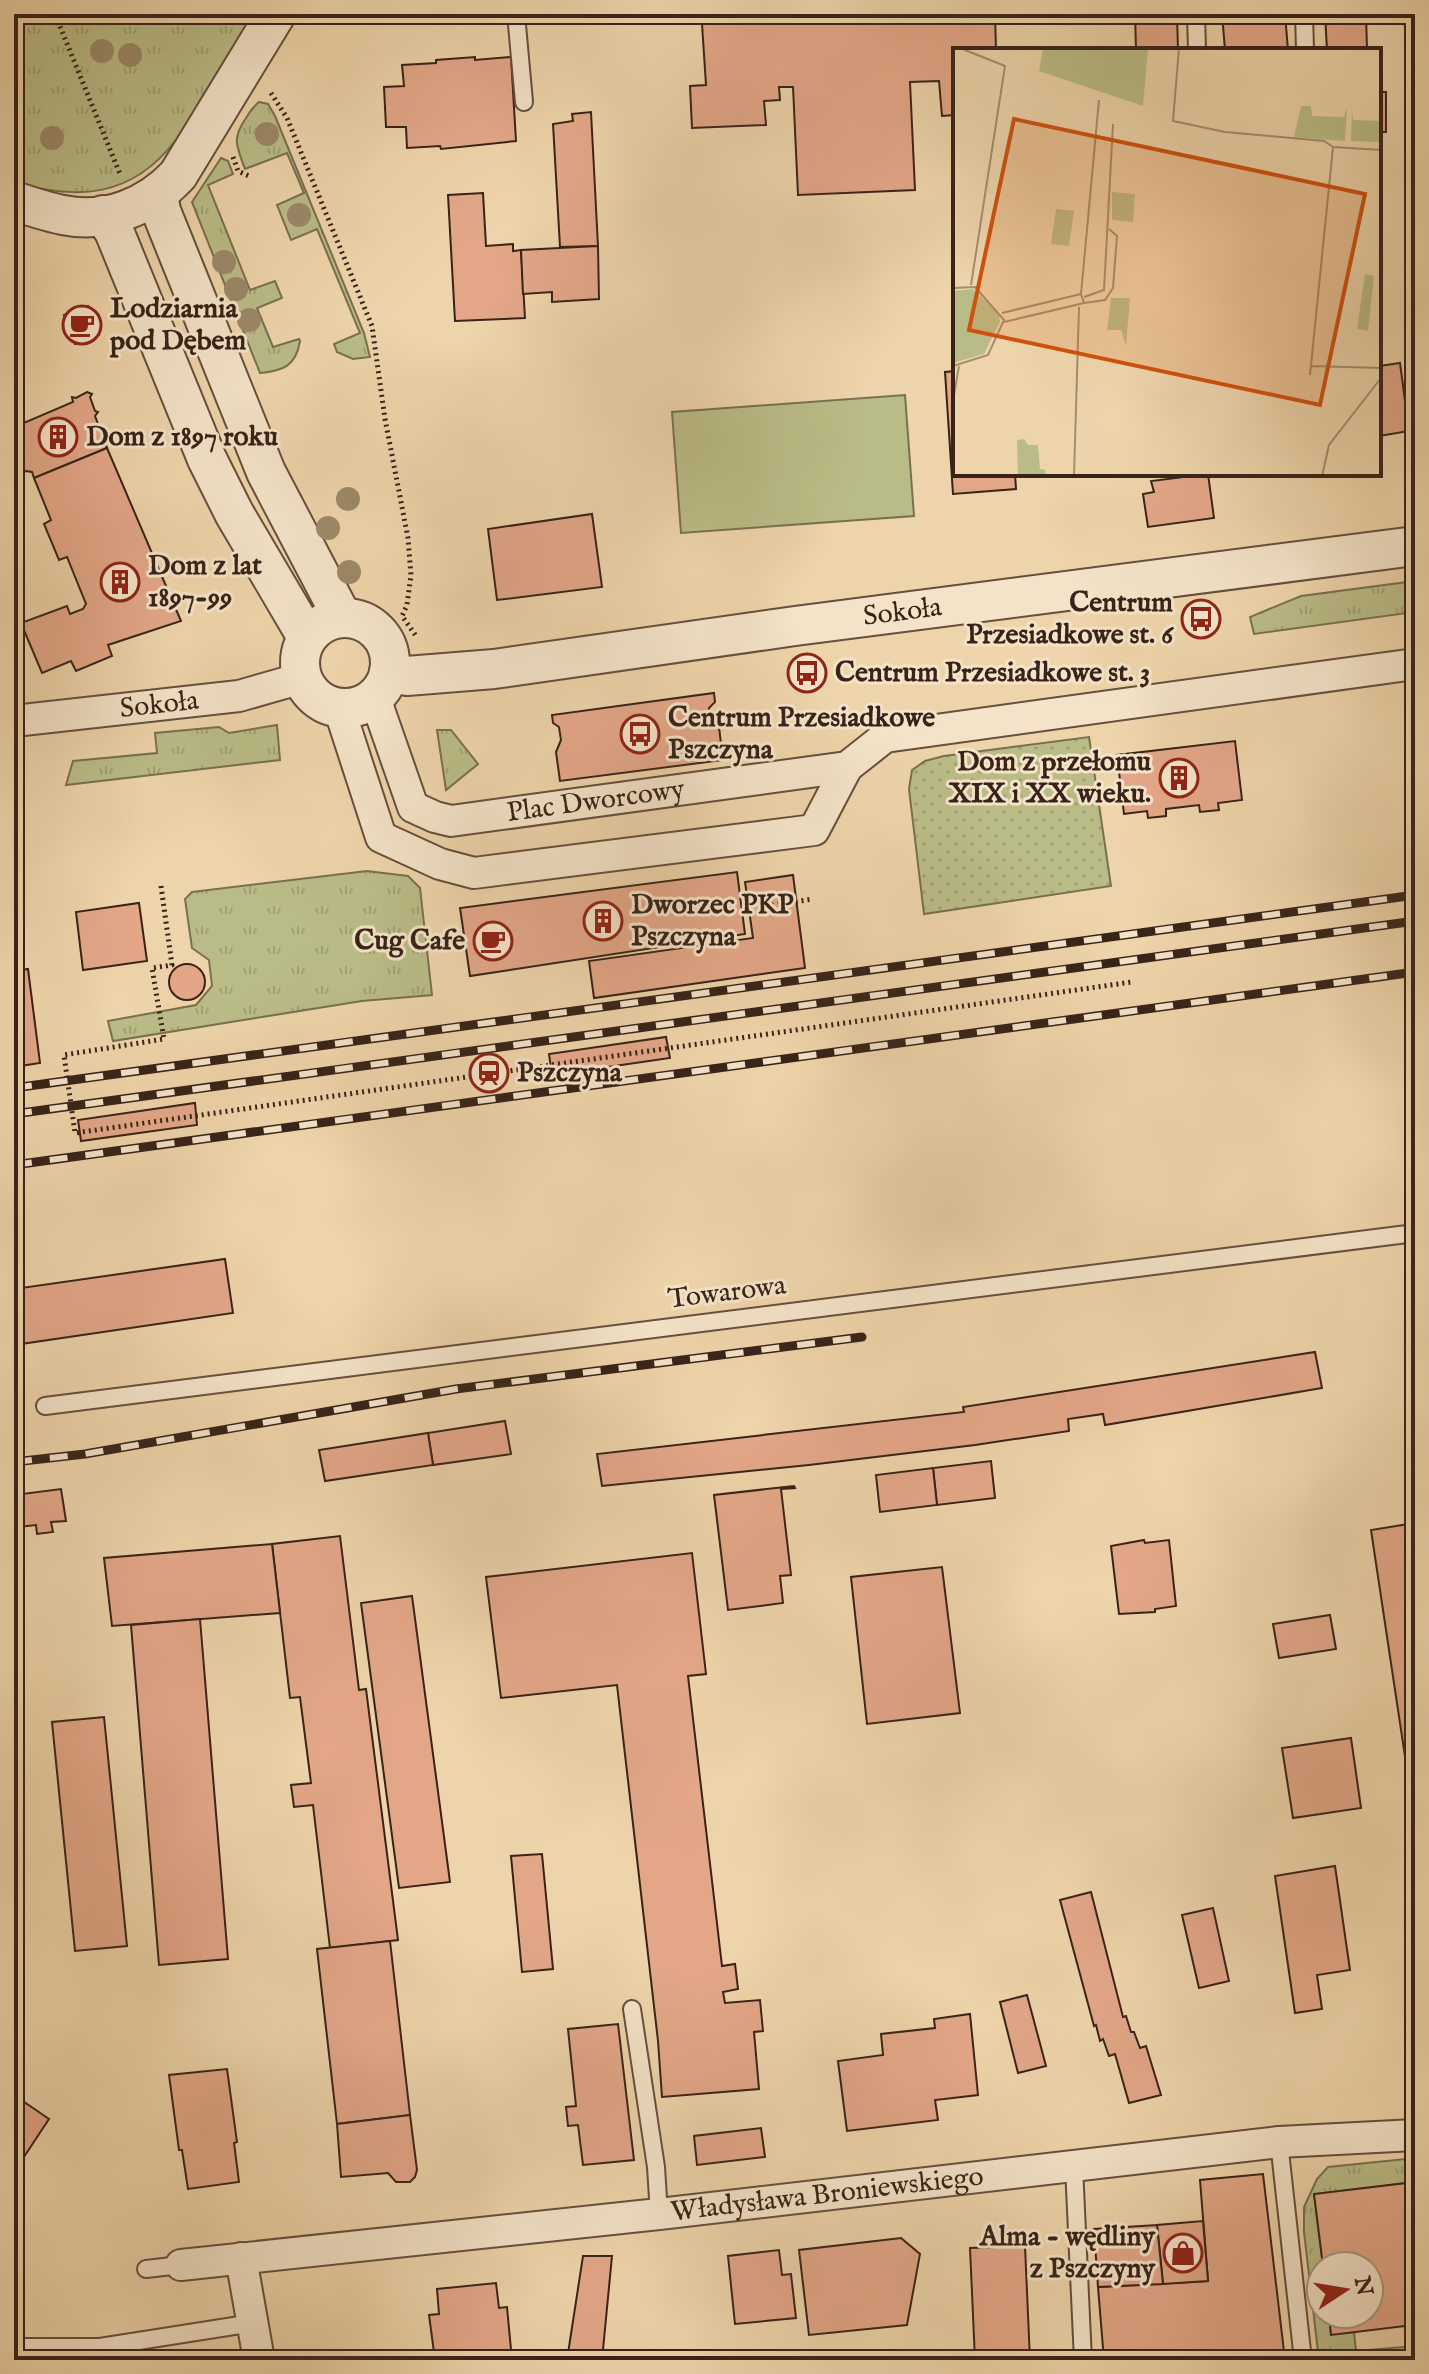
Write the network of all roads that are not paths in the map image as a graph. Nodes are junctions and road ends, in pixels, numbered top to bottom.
1 (276, 14) edge
2 (516, 14) edge
3 (1196, 14) edge
4 (1304, 14) edge
5 (1197, 48) edge
6 (1305, 48) edge
7 (524, 102) dead end
8 (158, 194) junction
9 (113, 200) junction
10 (14, 201) edge
11 (1415, 546) edge
12 (342, 617) junction
13 (307, 637) junction
14 (1415, 664) edge
15 (302, 678) junction
16 (382, 685) junction
17 (339, 708) junction
18 (19, 720) edge
19 (847, 767) junction
20 (1415, 1233) edge
21 (45, 1406) dead end
22 (632, 2009) dead end
23 (1415, 2135) edge
24 (1279, 2142) junction
25 (1074, 2167) junction
26 (659, 2214) junction
27 (241, 2258) junction
28 (181, 2265) joint
29 (146, 2269) dead end
30 (253, 2323) junction
31 (14, 2344) edge
32 (259, 2360) edge
33 (1083, 2360) edge
34 (1303, 2360) edge

1 - 8 street
2 - 7 lane
3 - 5 lane
4 - 6 lane
8 - 9 street
8 - 12 street
9 - 10 street
9 - 13 street
11 - 16 street, Sokoła
12 - 13 street
12 - 16 street
13 - 15 street
14 - 19 street
15 - 17 street
15 - 18 street, Sokoła
16 - 17 street
16 - 19 street, Plac Dworcowy
17 - 19 street
20 - 21 lane, Towarowa
22 - 26 lane
23 - 24 street, Władysława Broniewskiego
24 - 25 street, Władysława Broniewskiego
24 - 34 lane
25 - 26 street, Władysława Broniewskiego
25 - 33 lane
26 - 27 street, Władysława Broniewskiego
27 - 28 street, Władysława Broniewskiego
27 - 30 street
28 - 29 lane
30 - 31 lane
30 - 32 street

